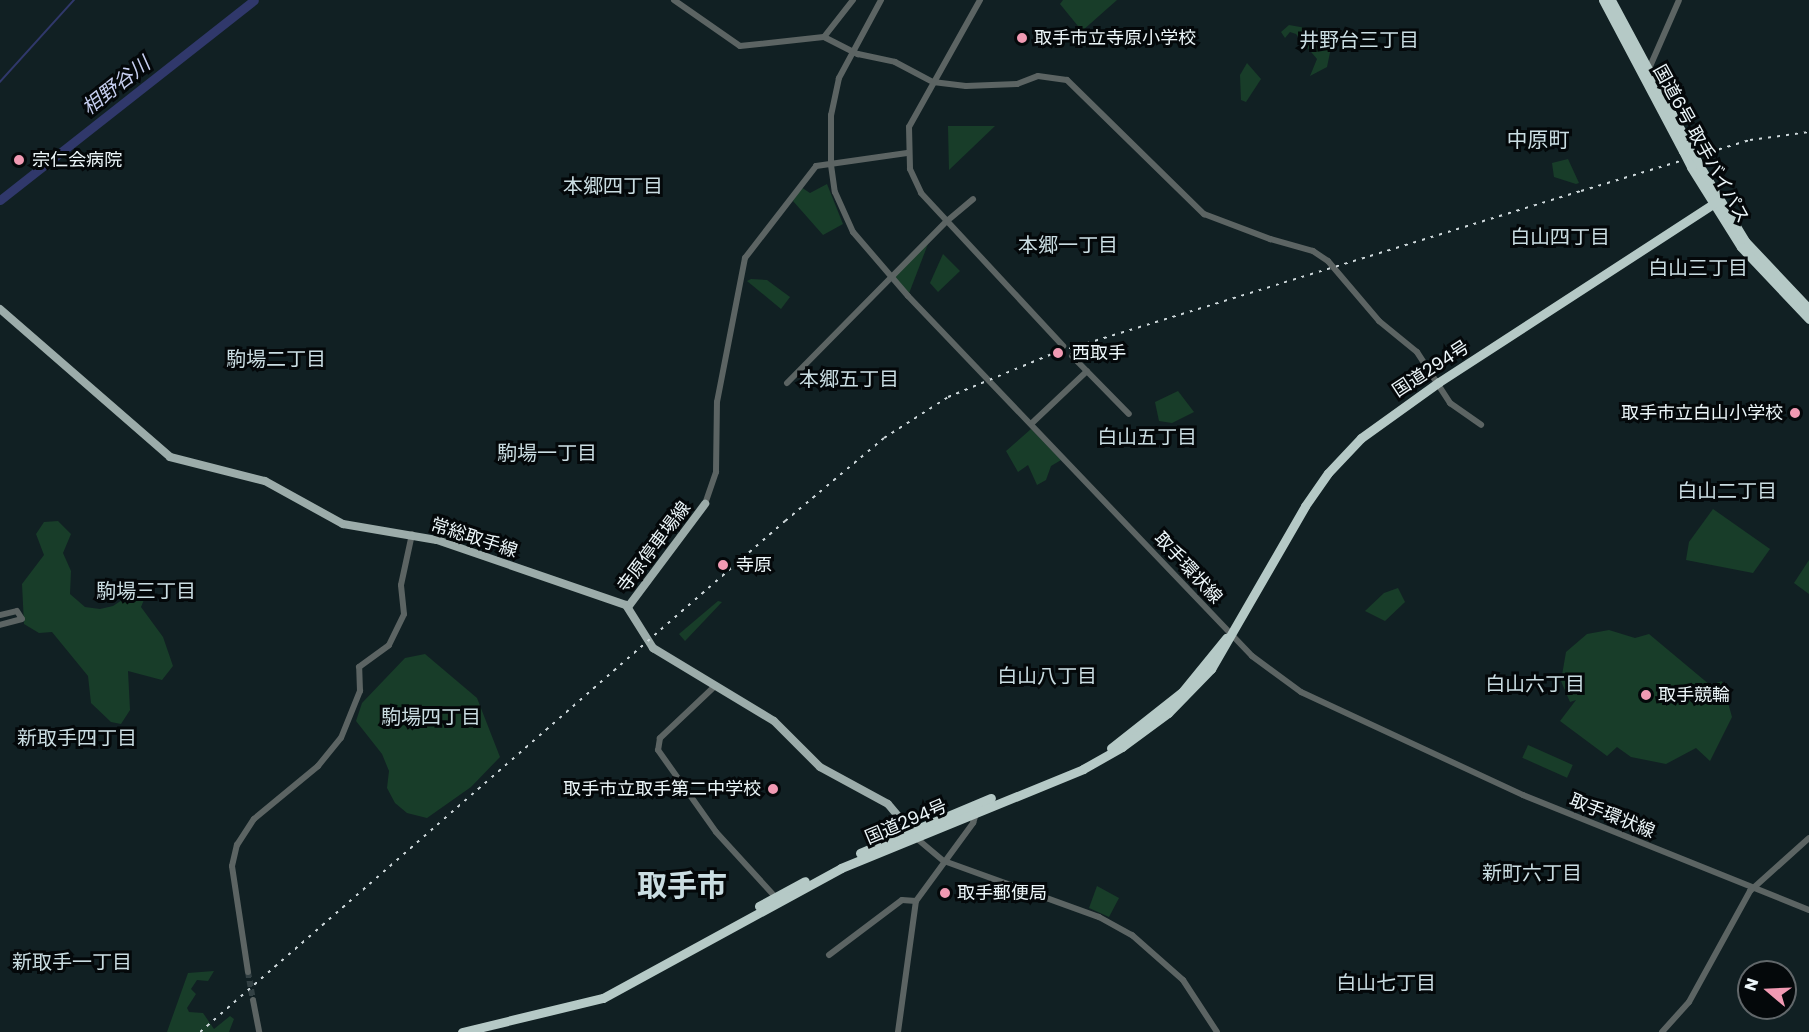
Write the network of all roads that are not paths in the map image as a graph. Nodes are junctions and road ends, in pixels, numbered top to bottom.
1 (674, 0) edge
2 (853, 0) edge
3 (880, 0) edge
4 (980, 0) edge
5 (1603, 0) edge
6 (1611, 0) edge
7 (1679, 0) edge
8 (824, 37) junction
9 (853, 49) junction
10 (1648, 69) junction
11 (1647, 81) junction
12 (933, 82) junction
13 (1687, 150) junction
14 (907, 153) junction
15 (831, 165) junction
16 (973, 199) dead end
17 (1716, 202) junction
18 (947, 221) junction
19 (890, 277) junction
20 (0, 309) edge
21 (1809, 309) edge
22 (1809, 319) edge
23 (1063, 346) dead end
24 (1072, 356) dead end
25 (1087, 371) junction
26 (1439, 382) junction
27 (787, 383) dead end
28 (1129, 414) dead end
29 (1031, 424) junction
30 (1481, 425) dead end
31 (705, 504) joint
32 (412, 534) junction
33 (628, 607) junction
34 (0, 615) edge
35 (0, 625) edge
36 (1230, 634) junction
37 (715, 686) junction
38 (976, 810) junction
39 (911, 832) junction
40 (1809, 838) edge
41 (944, 861) junction
42 (1753, 887) junction
43 (778, 899) junction
44 (916, 901) junction
45 (1809, 910) edge
46 (829, 955) dead end
47 (248, 972) tunnel mouth
48 (253, 1000) tunnel mouth
49 (259, 1032) edge
50 (462, 1032) edge
51 (898, 1032) edge
52 (1217, 1032) edge
53 (1662, 1032) edge

1 - 8 street
2 - 8 street
3 - 9 street, 取手環状線
4 - 12 street
5 - 11 highway, 国道6号 取手バイパス
6 - 10 highway, 国道6号 取手バイパス
7 - 10 street
8 - 9 street
9 - 12 street
9 - 15 street, 取手環状線
10 - 11 street
10 - 13 highway, 国道6号 取手バイパス
11 - 13 highway, 国道6号 取手バイパス
12 - 14 street
12 - 26 street
13 - 17 highway, 国道6号 取手バイパス, bridge
14 - 15 street
14 - 18 street
15 - 19 street, 取手環状線
15 - 31 street
16 - 18 street
17 - 21 highway, 国道6号 取手バイパス
17 - 22 highway, 国道6号 取手バイパス
17 - 26 highway, 国道294号
18 - 19 street
18 - 23 street
19 - 27 street
19 - 29 street, 取手環状線
20 - 32 main road, 常総取手線
24 - 25 street
25 - 28 street
25 - 29 street
26 - 30 street
26 - 36 highway, 国道294号
29 - 36 street, 取手環状線
31 - 33 main road, 寺原停車場線
32 - 33 main road, 常総取手線
32 - 47 street
33 - 37 main road
34 - 35 street
36 - 38 highway, 国道294号
36 - 39 highway, 国道294号
36 - 42 street, 取手環状線
37 - 39 main road
37 - 43 street
38 - 39 highway, 国道294号
38 - 41 street
39 - 41 street
39 - 43 highway, 国道294号
40 - 42 street
41 - 44 street
41 - 52 street
42 - 45 street, 取手環状線
42 - 53 street
43 - 50 highway, 国道294号
44 - 46 street
44 - 51 street
48 - 49 street

